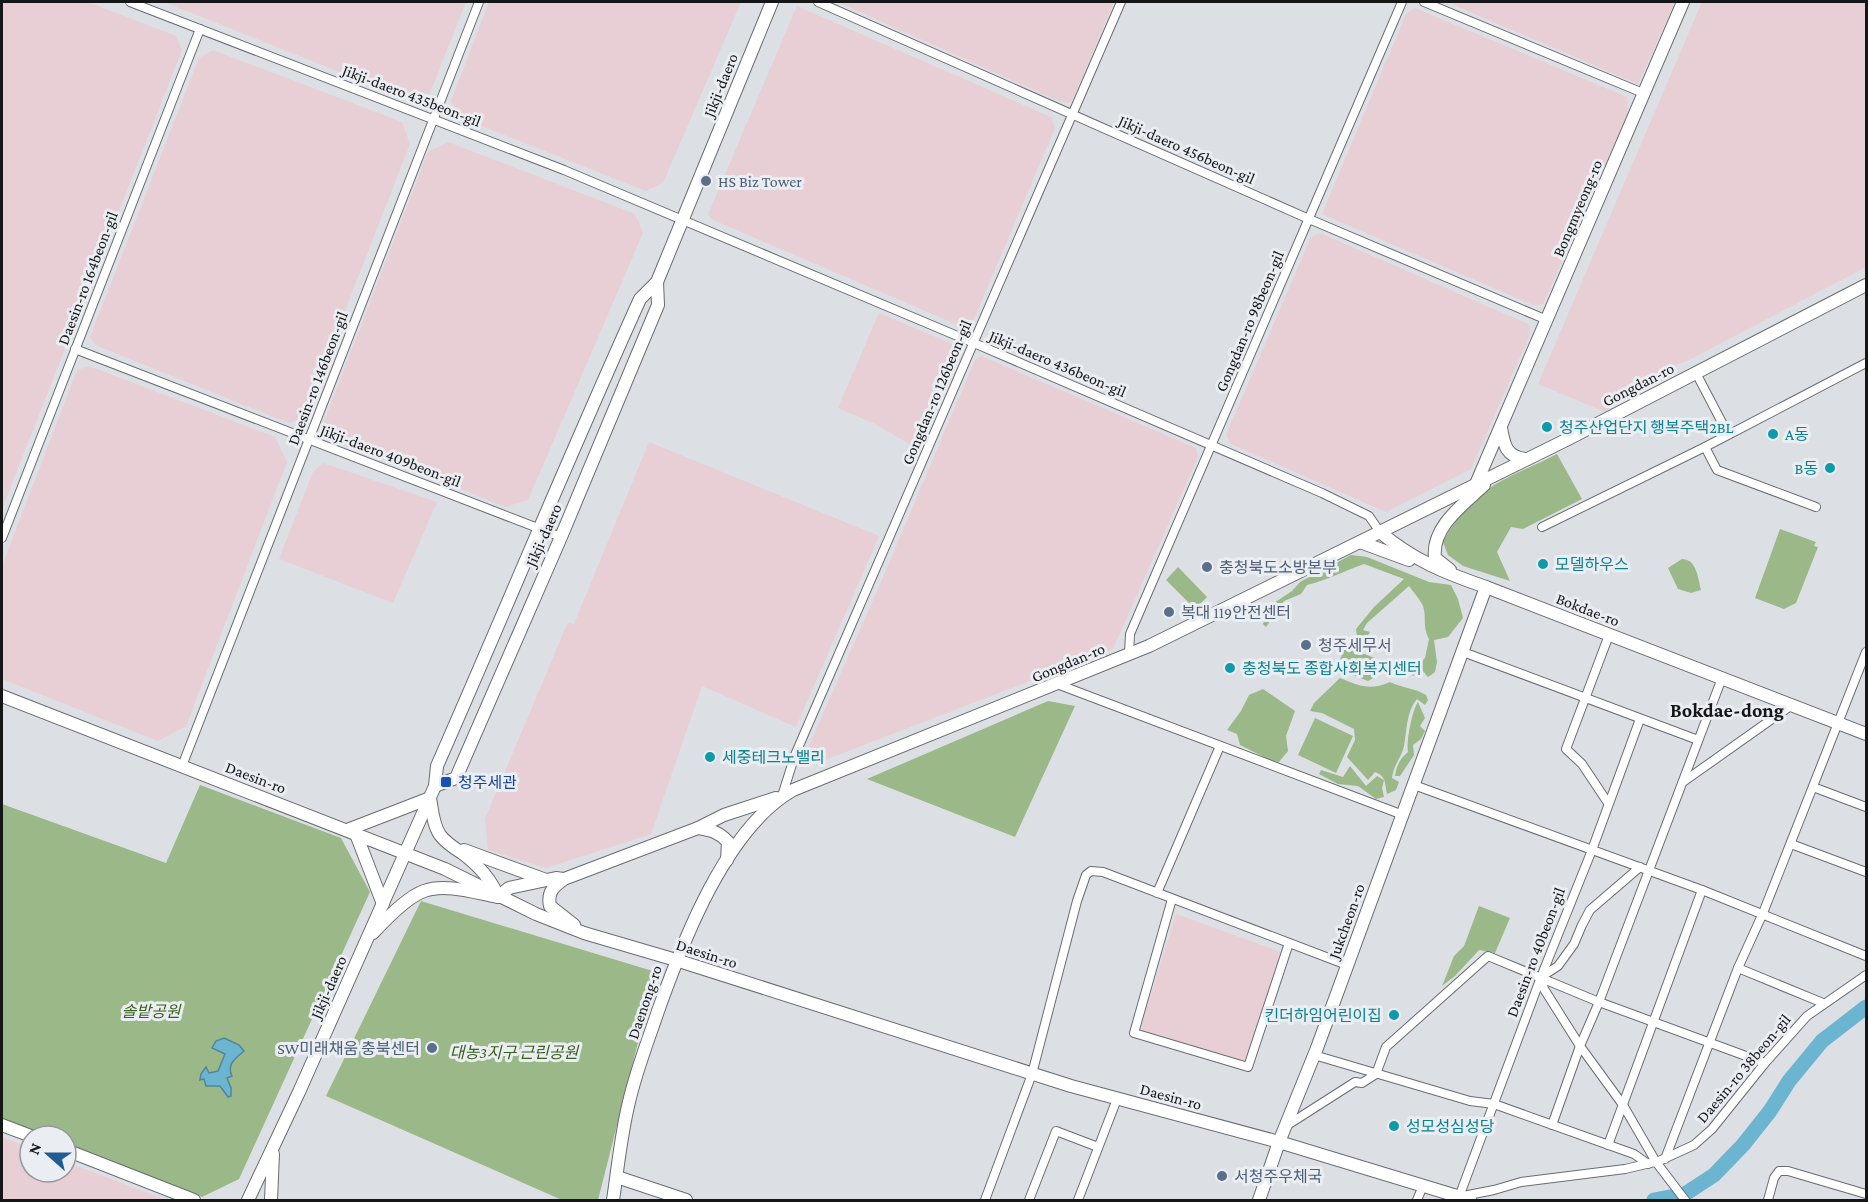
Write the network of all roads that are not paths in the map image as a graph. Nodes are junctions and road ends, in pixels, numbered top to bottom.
1 (130, 2) edge
2 (479, 2) edge
3 (772, 2) edge
4 (818, 2) edge
5 (1121, 2) edge
6 (1402, 2) edge
7 (1424, 2) edge
8 (1683, 2) edge
9 (200, 29) junction
10 (1643, 93) junction
11 (1073, 114) junction
12 (433, 120) junction
13 (1308, 219) junction
14 (682, 221) junction
15 (657, 282) junction
16 (1866, 285) edge
17 (1547, 320) junction
18 (974, 343) junction
19 (75, 349) junction
20 (1866, 363) edge
21 (1696, 373) junction
22 (1501, 427) junction
23 (1728, 434) junction
24 (309, 439) junction
25 (1213, 445) junction
26 (1705, 447) junction
27 (1526, 459) junction
28 (1493, 476) junction
29 (1476, 484) junction
30 (1816, 507) dead end
31 (1542, 526) dead end
32 (541, 529) junction
33 (1380, 532) junction
34 (561, 537) junction
35 (2, 538) edge
36 (1360, 542) junction
37 (1456, 577) junction
38 (1486, 587) junction
39 (1609, 635) junction
40 (1463, 652) junction
41 (1129, 654) junction
42 (1866, 655) edge
43 (1722, 678) junction
44 (1057, 684) junction
45 (2, 696) edge
46 (1584, 698) junction
47 (1792, 705) junction
48 (1640, 719) junction
49 (1838, 723) junction
50 (1866, 734) edge
51 (1698, 740) junction
52 (1221, 746) junction
53 (182, 766) junction
54 (1682, 782) junction
55 (1414, 785) junction
56 (1813, 787) junction
57 (433, 792) junction
58 (782, 796) junction
59 (1608, 803) junction
60 (1866, 807) edge
61 (1403, 815) junction
62 (698, 828) junction
63 (352, 832) junction
64 (450, 844) junction
65 (1791, 844) junction
66 (1592, 850) junction
67 (405, 853) junction
68 (726, 862) junction
69 (1644, 869) junction
70 (1866, 872) edge
71 (564, 879) junction
72 (547, 880) junction
73 (1702, 890) junction
74 (1158, 893) junction
75 (498, 897) junction
76 (1173, 898) junction
77 (383, 904) junction
78 (1762, 913) junction
79 (585, 933) junction
80 (368, 938) junction
81 (1289, 943) junction
82 (1866, 956) edge
83 (676, 960) junction
84 (1347, 965) junction
85 (1738, 968) junction
86 (1866, 975) edge
87 (1541, 977) junction
88 (1599, 1002) junction
89 (1823, 1003) junction
90 (1654, 1022) junction
91 (1710, 1043) junction
92 (1580, 1046) junction
93 (1314, 1055) junction
94 (1765, 1063) junction
95 (1032, 1074) junction
96 (1376, 1074) junction
97 (1118, 1099) junction
98 (1494, 1104) junction
99 (1623, 1105) junction
100 (2, 1125) edge
101 (1552, 1125) junction
102 (1286, 1126) junction
103 (18, 1131) edge
104 (1279, 1142) junction
105 (1608, 1145) junction
106 (1098, 1147) junction
107 (273, 1148) junction
108 (78, 1155) edge
109 (1657, 1162) junction
110 (617, 1177) junction
111 (1423, 1186) junction
112 (1866, 1194) edge
113 (1464, 1199) edge
114 (194, 1200) edge
115 (248, 1200) edge
116 (271, 1200) edge
117 (613, 1200) edge
118 (686, 1200) edge
119 (985, 1200) edge
120 (1029, 1200) edge
121 (1077, 1200) edge
122 (1259, 1200) edge
123 (1417, 1200) edge
124 (1685, 1200) edge
125 (1768, 1200) edge

1 - 9 street, Jikji-daero 435beon-gil
2 - 12 street, Daesin-ro 146beon-gil
3 - 14 street, Jikji-daero
4 - 11 street, Jikji-daero 456beon-gil
5 - 11 street, Gongdan-ro 126beon-gil
6 - 13 street, Gongdan-ro 98beon-gil
7 - 10 street
8 - 10 street, Bongmyeong-ro
9 - 12 street, Jikji-daero 435beon-gil
9 - 19 street, Daesin-ro 164beon-gil
10 - 17 street, Bongmyeong-ro
11 - 13 street, Jikji-daero 456beon-gil
11 - 18 street, Gongdan-ro 126beon-gil
12 - 14 street, Jikji-daero 435beon-gil
12 - 24 street, Daesin-ro 146beon-gil
13 - 17 street, Jikji-daero 456beon-gil
13 - 25 street, Gongdan-ro 98beon-gil
14 - 15 street, Jikji-daero
14 - 18 street, Jikji-daero 436beon-gil
15 - 32 street, Jikji-daero
15 - 34 street, Jikji-daero
16 - 21 street, Gongdan-ro
17 - 22 street, Bongmyeong-ro
18 - 25 street, Jikji-daero 436beon-gil
18 - 58 street, Gongdan-ro 126beon-gil
19 - 24 street, Jikji-daero 409beon-gil
19 - 35 street, Daesin-ro 164beon-gil
20 - 23 street
21 - 23 street
21 - 27 street, Gongdan-ro
22 - 27 street
22 - 29 street, Bongmyeong-ro
23 - 26 street
24 - 32 street, Jikji-daero 409beon-gil
24 - 53 street, Daesin-ro 146beon-gil
25 - 33 street, Jikji-daero 436beon-gil
25 - 41 street, Gongdan-ro 98beon-gil
26 - 30 street
26 - 31 street
27 - 28 street, Gongdan-ro
28 - 29 street, Gongdan-ro
28 - 37 street
29 - 33 street, Gongdan-ro
32 - 34 street, Jikji-daero 409beon-gil
32 - 57 street, Jikji-daero
33 - 36 street, Gongdan-ro
33 - 37 street, Bokdae-ro
34 - 57 street, Jikji-daero
36 - 37 street
36 - 41 street, Gongdan-ro
37 - 38 street, Bokdae-ro
38 - 39 street, Bokdae-ro
38 - 40 street, Jukcheon-ro
39 - 43 street, Bokdae-ro
39 - 46 street
40 - 46 street
40 - 55 street, Jukcheon-ro
41 - 44 street, Gongdan-ro
42 - 49 street
43 - 47 street, Bokdae-ro
43 - 51 street
44 - 52 street
44 - 58 street, Gongdan-ro
45 - 53 street, Daesin-ro
46 - 48 street
46 - 59 street
47 - 49 street, Bokdae-ro
47 - 54 street
48 - 51 street
48 - 59 street, Daesin-ro 40beon-gil
49 - 50 street, Bokdae-ro
49 - 56 street
51 - 54 street
52 - 61 street
52 - 74 street
53 - 63 street, Daesin-ro
54 - 69 street
55 - 61 street, Jukcheon-ro
55 - 66 street
56 - 60 street
56 - 65 street
57 - 63 street
57 - 64 street
57 - 67 street, Jikji-daero
58 - 62 street
58 - 68 street, Daenong-ro
59 - 66 street, Daesin-ro 40beon-gil
61 - 84 street, Jukcheon-ro
62 - 68 street
62 - 71 street
63 - 67 street, Daesin-ro
63 - 77 street
64 - 72 street
64 - 75 street
65 - 70 street
65 - 78 street
66 - 69 street
66 - 87 street, Daesin-ro 40beon-gil
67 - 75 street, Daesin-ro
67 - 77 street, Jikji-daero
68 - 83 street, Daenong-ro
69 - 73 street
69 - 87 street
69 - 88 street
71 - 72 street
71 - 79 street
72 - 75 street
73 - 78 street
73 - 90 street
74 - 76 street
74 - 95 street
75 - 79 street, Daesin-ro
75 - 80 street
76 - 81 street
76 - 81 street
77 - 80 street, Jikji-daero
78 - 82 street
78 - 85 street
79 - 83 street, Daesin-ro
80 - 107 street, Jikji-daero
81 - 84 street
83 - 95 street, Daesin-ro
83 - 110 street, Daenong-ro
84 - 93 street, Jukcheon-ro
85 - 89 street
85 - 91 street
86 - 89 street, Daesin-ro 38beon-gil
87 - 88 street
87 - 92 street
87 - 96 street
87 - 98 street, Daesin-ro 40beon-gil
88 - 90 street
88 - 92 street
89 - 94 street, Daesin-ro 38beon-gil
90 - 91 street
90 - 99 street
91 - 94 street
91 - 109 street
92 - 99 street
92 - 101 street
93 - 96 street
93 - 102 street, Jukcheon-ro
94 - 109 street, Daesin-ro 38beon-gil
95 - 97 street, Daesin-ro
95 - 119 street
96 - 98 street
96 - 102 street
97 - 104 street, Daesin-ro
97 - 106 street
98 - 101 street
98 - 113 street, Daesin-ro 40beon-gil
99 - 105 street
99 - 109 street
100 - 103 street
101 - 105 street
102 - 104 street, Jukcheon-ro
104 - 111 street, Daesin-ro
104 - 122 street, Jukcheon-ro
105 - 109 street
106 - 120 street
106 - 121 street
107 - 115 street, Jikji-daero
107 - 116 street
108 - 114 street
109 - 113 street, Daesin-ro 38beon-gil
109 - 124 street
110 - 117 street, Daenong-ro
110 - 118 street
111 - 113 street, Daesin-ro
111 - 123 street
112 - 125 street

